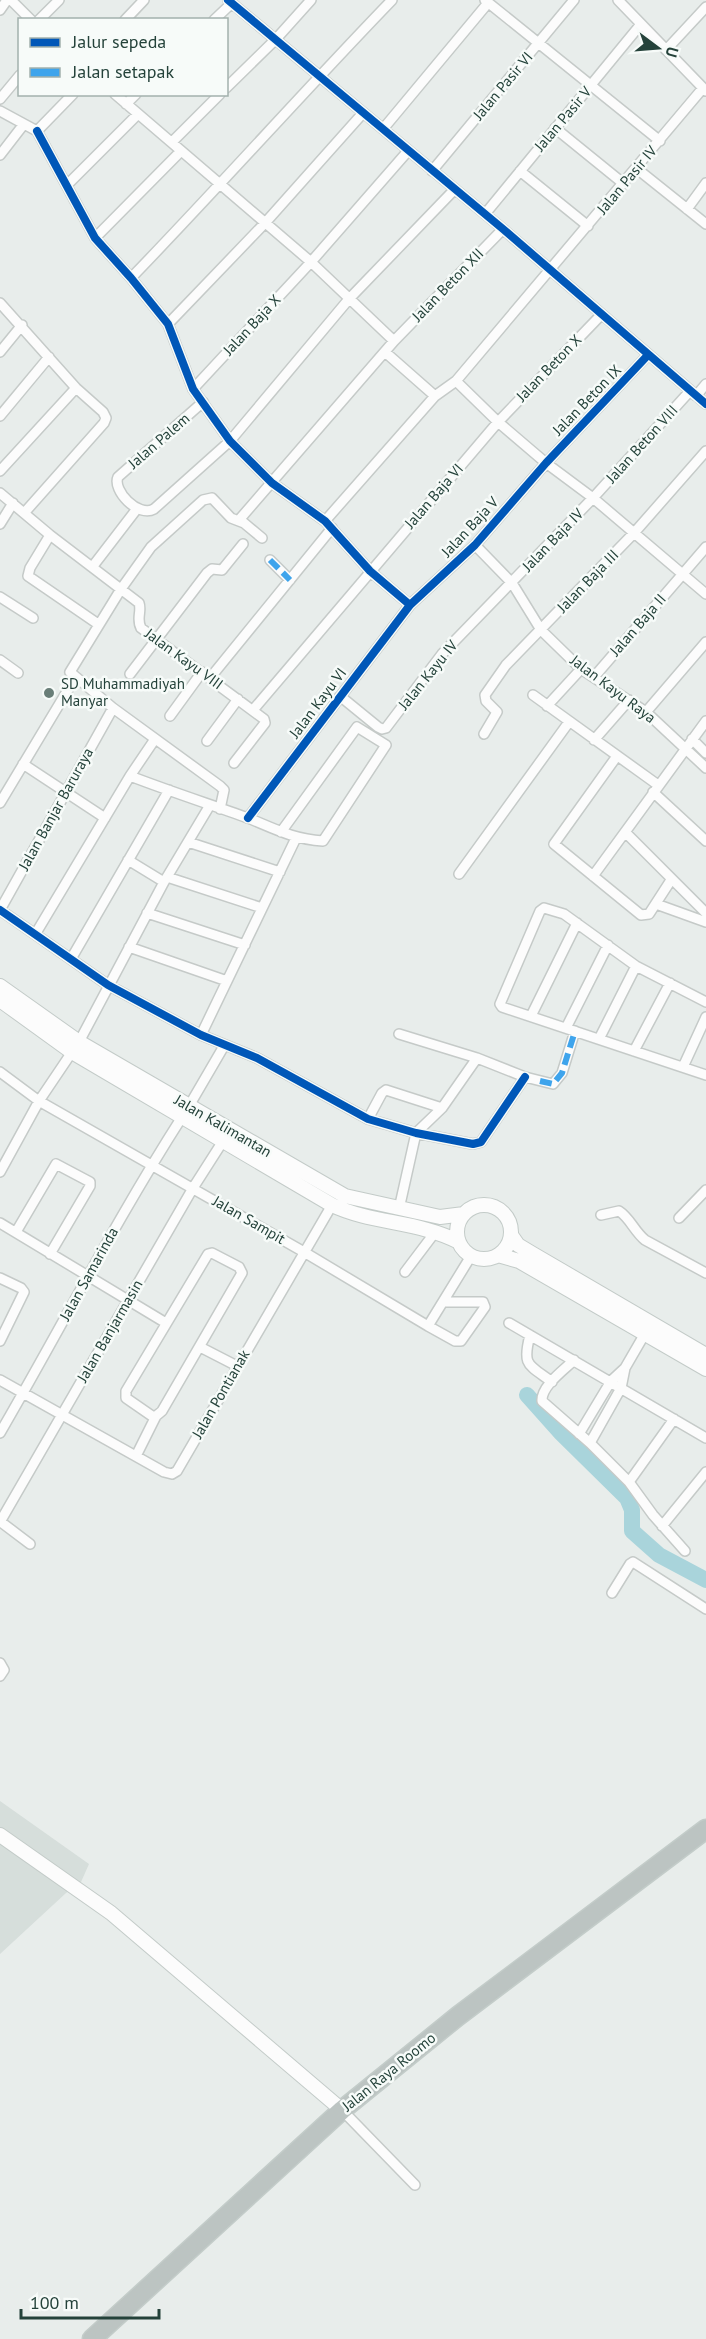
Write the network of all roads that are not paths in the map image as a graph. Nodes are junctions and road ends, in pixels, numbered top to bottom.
1 (9, 0) edge
2 (59, 0) edge
3 (144, 0) edge
4 (311, 0) edge
5 (392, 0) edge
6 (502, 0) edge
7 (574, 0) edge
8 (230, 1) edge
9 (623, 2) edge
10 (489, 4) edge
11 (706, 7) edge
12 (0, 10) edge
13 (29, 18) edge
14 (41, 18) edge
15 (127, 18) edge
16 (216, 18) edge
17 (641, 24) junction
18 (276, 39) junction
19 (539, 43) junction
20 (666, 50) junction
21 (320, 75) junction
22 (18, 77) edge
23 (591, 85) junction
24 (228, 86) edge
25 (705, 90) edge
26 (71, 96) edge
27 (117, 96) edge
28 (134, 96) edge
29 (218, 96) edge
30 (0, 99) edge
31 (126, 104) junction
32 (0, 111) edge
33 (363, 113) junction
34 (137, 115) junction
35 (24, 124) junction
36 (555, 128) junction
37 (383, 129) junction
38 (37, 131) junction
39 (660, 141) junction
40 (172, 142) junction
41 (4, 144) edge
42 (181, 151) junction
43 (408, 151) junction
44 (0, 155) edge
45 (636, 168) junction
46 (432, 171) junction
47 (520, 171) junction
48 (706, 183) edge
49 (624, 184) junction
50 (67, 185) junction
51 (221, 185) junction
52 (455, 189) junction
53 (687, 209) junction
54 (485, 214) junction
55 (265, 223) junction
56 (706, 224) edge
57 (588, 226) junction
58 (503, 229) junction
59 (95, 238) junction
60 (311, 262) junction
61 (550, 272) junction
62 (131, 278) junction
63 (349, 299) junction
64 (0, 303) edge
65 (601, 315) junction
66 (168, 324) junction
67 (22, 326) junction
68 (393, 341) junction
69 (0, 352) edge
70 (384, 352) junction
71 (648, 355) junction
72 (49, 357) junction
73 (456, 381) junction
74 (706, 384) edge
75 (76, 388) junction
76 (194, 389) junction
77 (693, 393) junction
78 (435, 396) junction
79 (203, 402) junction
80 (706, 404) edge
81 (0, 416) edge
82 (498, 422) junction
83 (230, 441) junction
84 (706, 451) edge
85 (546, 463) junction
86 (0, 471) edge
87 (272, 483) junction
88 (0, 493) edge
89 (593, 498) junction
90 (13, 503) junction
91 (136, 510) junction
92 (25, 512) junction
93 (239, 520) junction
94 (0, 524) edge
95 (328, 525) junction
96 (634, 533) junction
97 (50, 535) junction
98 (262, 538) dead end
99 (243, 544) dead end
100 (475, 545) junction
101 (706, 547) edge
102 (270, 560) dead end
103 (93, 566) junction
104 (370, 571) junction
105 (682, 574) junction
106 (290, 580) junction
107 (512, 583) junction
108 (121, 588) junction
109 (706, 594) edge
110 (0, 597) edge
111 (410, 605) junction
112 (33, 618) dead end
113 (98, 624) junction
114 (541, 630) junction
115 (155, 638) junction
116 (706, 642) edge
117 (0, 660) edge
118 (581, 669) junction
119 (18, 673) dead end
120 (130, 674) dead end
121 (206, 675) junction
122 (594, 677) junction
123 (75, 678) junction
124 (533, 695) dead end
125 (340, 696) junction
126 (238, 699) junction
127 (629, 700) junction
128 (547, 706) junction
129 (113, 708) junction
130 (253, 710) junction
131 (646, 712) junction
132 (170, 716) dead end
133 (706, 721) edge
134 (569, 722) junction
135 (484, 734) dead end
136 (155, 739) junction
137 (594, 740) junction
138 (207, 741) dead end
139 (688, 743) junction
140 (706, 753) edge
141 (617, 756) junction
142 (234, 763) dead end
143 (23, 764) junction
144 (706, 768) edge
145 (130, 777) junction
146 (4, 789) edge
147 (656, 789) junction
148 (169, 790) junction
149 (66, 792) junction
150 (0, 803) edge
151 (210, 805) junction
152 (220, 809) junction
153 (105, 818) junction
154 (248, 818) junction
155 (281, 832) junction
156 (625, 832) junction
157 (296, 838) junction
158 (706, 841) edge
159 (188, 842) junction
160 (128, 860) junction
161 (279, 872) junction
162 (459, 874) dead end
163 (593, 876) junction
164 (166, 880) junction
165 (671, 880) junction
166 (656, 904) junction
167 (262, 908) junction
168 (0, 910) edge
169 (147, 913) junction
170 (706, 913) edge
171 (706, 922) edge
172 (577, 923) junction
173 (36, 933) junction
174 (245, 945) junction
175 (608, 945) junction
176 (129, 947) junction
177 (71, 959) junction
178 (636, 966) junction
179 (227, 981) junction
180 (670, 983) junction
181 (108, 985) junction
182 (0, 986) edge
183 (0, 1000) edge
184 (706, 1002) edge
185 (531, 1016) junction
186 (706, 1017) edge
187 (570, 1030) junction
188 (399, 1034) dead end
189 (201, 1035) junction
190 (599, 1039) junction
191 (224, 1046) junction
192 (76, 1047) junction
193 (634, 1051) junction
194 (477, 1058) junction
195 (683, 1067) junction
196 (0, 1072) edge
197 (706, 1075) edge
198 (525, 1077) junction
199 (39, 1101) junction
200 (442, 1108) junction
201 (186, 1111) junction
202 (368, 1119) junction
203 (416, 1133) junction
204 (223, 1141) junction
205 (151, 1165) junction
206 (0, 1170) edge
207 (287, 1171) junction
208 (192, 1188) junction
209 (706, 1190) edge
210 (332, 1205) junction
211 (399, 1209) junction
212 (464, 1214) junction
213 (601, 1215) dead end
214 (679, 1218) dead end
215 (0, 1223) edge
216 (436, 1231) junction
217 (16, 1232) junction
218 (511, 1235) junction
219 (459, 1242) junction
220 (304, 1252) junction
221 (50, 1254) junction
222 (498, 1255) junction
223 (471, 1256) junction
224 (705, 1271) edge
225 (405, 1272) dead end
226 (87, 1276) junction
227 (0, 1278) edge
228 (128, 1300) junction
229 (443, 1302) junction
230 (166, 1323) junction
231 (509, 1323) dead end
232 (428, 1326) junction
233 (648, 1328) junction
234 (530, 1335) junction
235 (0, 1341) edge
236 (200, 1347) junction
237 (706, 1355) edge
238 (574, 1360) junction
239 (237, 1366) junction
240 (625, 1368) junction
241 (706, 1369) edge
242 (0, 1380) edge
243 (611, 1381) junction
244 (552, 1382) junction
245 (621, 1388) junction
246 (23, 1393) junction
247 (63, 1414) junction
248 (156, 1416) junction
249 (674, 1419) junction
250 (0, 1433) edge
251 (579, 1434) junction
252 (706, 1438) edge
253 (590, 1443) junction
254 (136, 1456) junction
255 (706, 1472) edge
256 (629, 1482) junction
257 (0, 1522) edge
258 (662, 1526) junction
259 (30, 1544) dead end
260 (685, 1551) dead end
261 (612, 1593) dead end
262 (706, 1609) edge
263 (0, 1663) edge
264 (0, 1676) edge
265 (706, 1829) edge
266 (0, 1835) edge
267 (342, 2110) junction
268 (415, 2185) dead end
269 (92, 2339) edge

1 - 12 street
1 - 13 street
2 - 14 street
3 - 15 street
4 - 18 street
5 - 21 street
6 - 10 street
7 - 19 street, Jalan Pasir VI
8 - 16 street
8 - 18 street
9 - 17 street
10 - 19 street
10 - 37 street
11 - 20 street
17 - 20 street
17 - 23 street, Jalan Pasir V
18 - 21 street
18 - 24 street
19 - 23 street
19 - 46 street, Jalan Pasir VI
20 - 25 street
21 - 33 street
21 - 51 street
22 - 30 street
23 - 36 street, Jalan Pasir V
23 - 39 street
25 - 39 street, Jalan Pasir IV
26 - 38 street
27 - 31 street
28 - 31 street
29 - 40 street
31 - 34 street
32 - 35 street
33 - 37 street
33 - 55 street
34 - 40 street
34 - 50 street
35 - 38 street
35 - 41 street
36 - 47 street, Jalan Pasir V
36 - 49 street
37 - 43 street
38 - 50 street
39 - 45 street, Jalan Pasir IV
40 - 42 street
41 - 44 street
42 - 51 street
42 - 59 street
43 - 46 street
43 - 60 street, Jalan Baja X
45 - 49 street, Jalan Pasir IV
45 - 53 street
46 - 52 street
47 - 54 street, Jalan Pasir V
47 - 57 street
48 - 53 street
49 - 57 street, Jalan Pasir IV
50 - 59 street
51 - 55 street
51 - 62 street
52 - 54 street
52 - 63 street
53 - 56 street
54 - 58 street
55 - 60 street
55 - 66 street
57 - 61 street, Jalan Pasir IV
58 - 61 street
58 - 68 street, Jalan Beton XII
59 - 62 street
60 - 63 street
60 - 76 street, Jalan Baja X
61 - 65 street
61 - 73 street, Jalan Pasir IV
62 - 66 street
63 - 68 street
63 - 83 street
64 - 67 street
65 - 71 street
65 - 82 street, Jalan Beton X
66 - 76 street
67 - 69 street
67 - 72 street
68 - 70 street, Jalan Beton XII
70 - 78 street
70 - 87 street, Jalan Beton XII
71 - 77 street
71 - 85 street, Jalan Beton IX
72 - 75 street
72 - 81 street
73 - 78 street, Jalan Pasir IV
73 - 82 street
74 - 77 street, Jalan Beton VIII
75 - 86 street
75 - 92 street
76 - 79 street
77 - 80 street
77 - 89 street, Jalan Beton VIII
78 - 95 street, Jalan Pasir IV
79 - 83 street
79 - 91 street, Jalan Palem
82 - 85 street
82 - 104 street, Jalan Baja VI
83 - 87 street
83 - 91 street
84 - 96 street, Jalan Baja III
85 - 89 street
85 - 100 street, Jalan Baja V
87 - 93 street, Jalan Beton XII
87 - 95 street
88 - 90 street, Jalan Kayu VIII
89 - 96 street
89 - 107 street, Jalan Baja IV
90 - 92 street, Jalan Kayu VIII
90 - 94 street
91 - 103 street
92 - 97 street, Jalan Kayu VIII
93 - 98 street
93 - 108 street
95 - 104 street
95 - 106 street, Jalan Pasir IV
96 - 105 street
96 - 114 street, Jalan Baja III
97 - 103 street, Jalan Kayu VIII
97 - 113 street
99 - 115 street
100 - 107 street, Jalan Kayu Raya
100 - 111 street, Jalan Baja V
101 - 105 street, Jalan Baja II
102 - 106 street
103 - 108 street, Jalan Kayu VIII
104 - 111 street
104 - 130 street, Jalan Baja VI
105 - 109 street
105 - 122 street, Jalan Baja II
106 - 121 street, Jalan Pasir IV
107 - 114 street, Jalan Kayu Raya
107 - 125 street, Jalan Kayu IV
108 - 113 street
108 - 115 street, Jalan Kayu VIII
110 - 112 street
111 - 125 street, Jalan Kayu VI
113 - 123 street
114 - 118 street, Jalan Kayu Raya
114 - 135 street, Jalan Baja III
115 - 120 street
115 - 121 street, Jalan Kayu VIII
116 - 131 street
117 - 119 street
118 - 122 street, Jalan Kayu Raya
118 - 128 street
121 - 126 street, Jalan Kayu VIII
121 - 132 street, Jalan Pasir IV
122 - 127 street, Jalan Kayu Raya
123 - 129 street
123 - 143 street
124 - 128 street
125 - 154 street, Jalan Kayu VI
126 - 130 street, Jalan Kayu VIII
126 - 138 street
127 - 131 street, Jalan Kayu Raya
127 - 137 street
128 - 134 street
129 - 136 street
129 - 149 street, Jalan Banjar Baruraya
130 - 142 street, Jalan Kayu VIII
131 - 139 street, Jalan Kayu Raya
133 - 139 street
134 - 137 street
134 - 162 street
136 - 145 street
136 - 152 street
137 - 141 street
139 - 140 street
139 - 144 street
139 - 147 street
141 - 147 street
141 - 163 street
143 - 146 street
143 - 149 street
145 - 148 street
145 - 153 street
146 - 150 street
147 - 156 street
147 - 158 street
148 - 151 street
148 - 160 street
149 - 153 street
149 - 168 street, Jalan Banjar Baruraya
151 - 152 street
151 - 159 street
152 - 154 street
153 - 173 street
154 - 155 street
155 - 157 street
155 - 157 street
156 - 163 street
156 - 165 street
157 - 161 street
159 - 161 street
159 - 164 street
160 - 164 street
160 - 177 street
161 - 167 street
163 - 166 street
164 - 167 street
164 - 169 street
165 - 166 street
165 - 170 street
166 - 171 street
167 - 174 street
168 - 173 street
169 - 174 street
169 - 176 street
172 - 175 street
172 - 185 street
172 - 185 street
173 - 177 street
174 - 179 street
175 - 178 street
175 - 187 street
176 - 179 street
176 - 181 street
177 - 181 street
178 - 180 street
178 - 190 street
179 - 189 street
180 - 184 street
180 - 193 street
181 - 189 street
181 - 192 street
182 - 192 main road, Jalan Kalimantan
183 - 192 main road, Jalan Kalimantan
185 - 187 street
186 - 195 street
187 - 190 street
187 - 198 street
188 - 194 street
189 - 191 street
190 - 193 street
191 - 201 street, Jalan Samarinda
191 - 202 street
192 - 199 street
192 - 201 main road, Jalan Kalimantan
193 - 195 street
194 - 198 street
194 - 200 street
195 - 197 street
196 - 199 street, Jalan Sampit
198 - 203 street
199 - 205 street, Jalan Sampit
199 - 206 street
200 - 202 street
200 - 203 street
201 - 204 main road, Jalan Kalimantan
201 - 205 street, Jalan Samarinda
201 - 207 main road, Jalan Kalimantan
202 - 203 street
203 - 211 street
204 - 207 main road, Jalan Kalimantan
204 - 208 street, Jalan Banjarmasin
205 - 208 street, Jalan Sampit
205 - 226 street, Jalan Samarinda
207 - 210 main road, Jalan Kalimantan
207 - 211 main road, Jalan Kalimantan
208 - 220 street, Jalan Sampit
208 - 228 street, Jalan Banjarmasin
209 - 214 street
210 - 216 main road, Jalan Kalimantan
210 - 220 street, Jalan Pontianak
211 - 212 main road, Jalan Kalimantan
212 - 218 main road
212 - 219 main road
213 - 224 street
215 - 217 street
216 - 219 main road, Jalan Kalimantan
216 - 225 street
217 - 221 street
217 - 221 street
218 - 222 main road
218 - 233 main road
219 - 223 main road
220 - 232 street, Jalan Sampit
220 - 239 street, Jalan Pontianak
221 - 226 street
222 - 223 main road
222 - 233 main road
223 - 229 street
226 - 228 street
226 - 246 street, Jalan Samarinda
227 - 235 street
228 - 230 street
228 - 247 street, Jalan Banjarmasin
229 - 232 street
229 - 232 street, Jalan Sampit
230 - 236 street
230 - 248 street
231 - 234 street
233 - 237 main road
233 - 240 street
233 - 241 main road
234 - 238 street
234 - 244 street
236 - 239 street
236 - 248 street
238 - 243 street
238 - 244 street
239 - 254 street, Jalan Pontianak
240 - 243 street
240 - 245 street
242 - 246 street, Jalan Pontianak
243 - 245 street
243 - 251 street
244 - 251 street
245 - 249 street
245 - 253 street
246 - 247 street, Jalan Pontianak
246 - 250 street, Jalan Samarinda
247 - 254 street, Jalan Pontianak
247 - 257 street, Jalan Banjarmasin
248 - 254 street
249 - 252 street
249 - 256 street
251 - 253 street
253 - 256 street
255 - 258 street
256 - 258 street
257 - 259 street
258 - 260 street
261 - 262 street
263 - 264 street
265 - 267 highway, Jalan Raya Roomo
266 - 267 main road
267 - 268 street
267 - 269 highway, Jalan Raya Roomo

